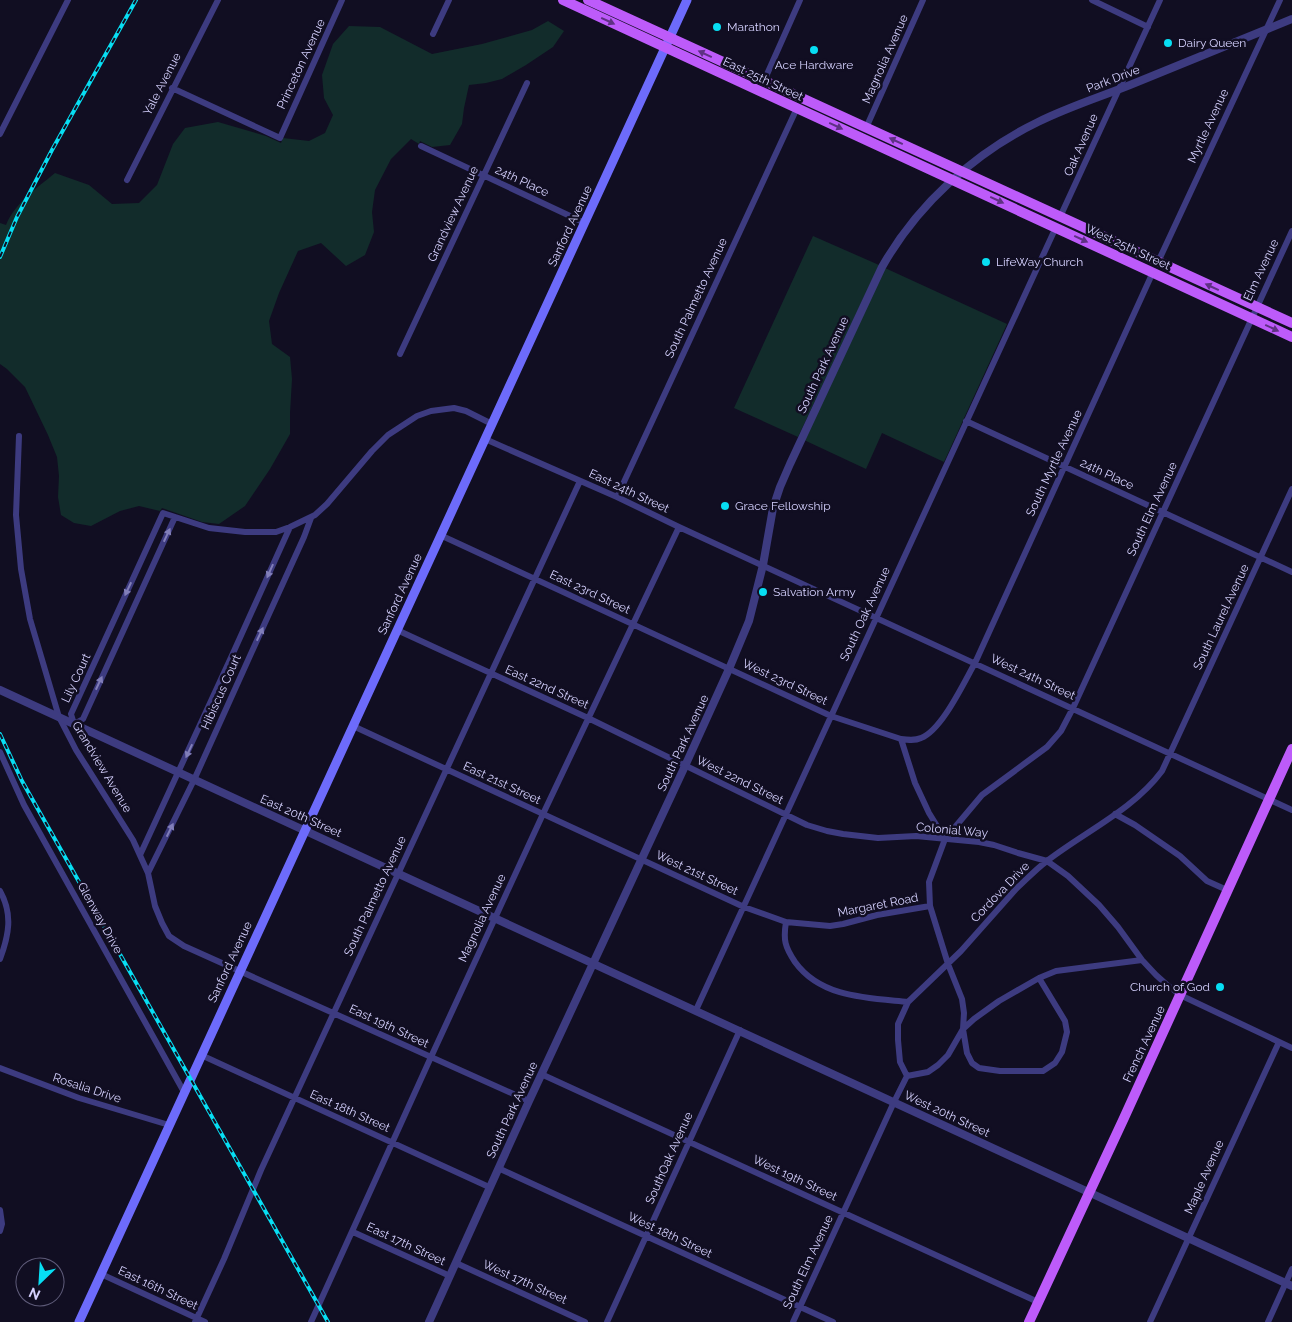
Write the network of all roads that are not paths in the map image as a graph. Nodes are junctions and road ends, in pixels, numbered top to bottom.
1 (68, 0) edge
2 (218, 0) edge
3 (342, 0) edge
4 (449, 0) edge
5 (563, 0) edge
6 (588, 0) edge
7 (687, 0) edge
8 (800, 0) edge
9 (923, 0) edge
10 (1092, 0) edge
11 (1160, 0) edge
12 (1280, 0) edge
13 (1292, 19) edge
14 (1148, 26) junction
15 (1266, 30) junction
16 (433, 34) dead end
17 (667, 42) junction
18 (764, 81) junction
19 (527, 83) dead end
20 (172, 88) junction
21 (1118, 90) junction
22 (777, 99) junction
23 (818, 105) junction
24 (797, 108) junction
25 (866, 128) junction
26 (0, 134) edge
27 (421, 146) dead end
28 (962, 172) junction
29 (483, 176) junction
30 (953, 179) junction
31 (127, 180) dead end
32 (1060, 217) junction
33 (585, 223) junction
34 (1056, 227) junction
35 (1292, 231) edge
36 (1106, 250) junction
37 (1158, 262) junction
38 (1154, 272) junction
39 (1257, 307) junction
40 (1251, 318) junction
41 (1292, 323) edge
42 (1292, 337) edge
43 (400, 354) dead end
44 (966, 421) junction
45 (492, 424) junction
46 (19, 436) dead end
47 (486, 439) junction
48 (1064, 467) junction
49 (580, 481) junction
50 (1292, 489) edge
51 (617, 497) junction
52 (1163, 512) junction
53 (175, 517) junction
54 (311, 518) junction
55 (290, 527) junction
56 (679, 527) junction
57 (440, 536) junction
58 (1261, 558) junction
59 (764, 566) junction
60 (1292, 572) edge
61 (535, 579) junction
62 (876, 618) junction
63 (632, 624) junction
64 (397, 630) junction
65 (975, 662) junction
66 (729, 669) junction
67 (490, 674) junction
68 (0, 690) edge
69 (1072, 708) junction
70 (831, 716) junction
71 (59, 717) junction
72 (588, 718) junction
73 (74, 724) junction
74 (353, 726) junction
75 (901, 740) junction
76 (1292, 749) edge
77 (0, 752) edge
78 (1171, 753) junction
79 (686, 766) junction
80 (446, 769) junction
81 (179, 772) junction
82 (194, 780) junction
83 (1269, 799) junction
84 (1292, 810) edge
85 (543, 814) junction
86 (786, 814) junction
87 (1115, 814) junction
88 (305, 830) junction
89 (945, 839) junction
90 (140, 856) junction
91 (641, 860) junction
92 (1047, 861) junction
93 (148, 873) junction
94 (398, 873) junction
95 (1227, 890) junction
96 (0, 891) edge
97 (930, 906) junction
98 (744, 908) junction
99 (495, 918) junction
100 (786, 922) junction
101 (0, 958) edge
102 (1142, 960) junction
103 (593, 963) junction
104 (948, 964) junction
105 (240, 971) junction
106 (1040, 978) junction
107 (1180, 995) junction
108 (908, 1002) junction
109 (696, 1010) junction
110 (334, 1012) junction
111 (963, 1029) junction
112 (740, 1030) junction
113 (1279, 1042) junction
114 (1292, 1048) edge
115 (201, 1055) junction
116 (431, 1057) junction
117 (0, 1068) edge
118 (541, 1074) junction
119 (907, 1076) junction
120 (184, 1092) junction
121 (294, 1098) junction
122 (529, 1101) junction
123 (894, 1102) junction
124 (169, 1125) junction
125 (688, 1141) junction
126 (392, 1143) junction
127 (498, 1168) junction
128 (489, 1187) junction
129 (1090, 1192) junction
130 (0, 1210) edge
131 (843, 1212) junction
132 (0, 1231) edge
133 (353, 1232) junction
134 (646, 1236) junction
135 (1189, 1238) junction
136 (456, 1263) junction
137 (1292, 1269) edge
138 (101, 1274) junction
139 (450, 1276) junction
140 (1289, 1284) edge
141 (1038, 1302) junction
142 (800, 1307) junction
143 (196, 1320) edge
144 (79, 1322) edge
145 (205, 1322) edge
146 (311, 1322) edge
147 (430, 1322) edge
148 (585, 1322) edge
149 (607, 1322) edge
150 (792, 1322) edge
151 (833, 1322) edge
152 (1029, 1322) edge
153 (1150, 1322) edge
154 (1268, 1322) edge

1 - 26 street
2 - 20 street, Yale Avenue
3 - 20 street, Princeton Avenue
4 - 16 street
5 -> 17 main road, East 25th Street
6 - 17 main road, East 25th Street
7 - 17 main road, Sanford Avenue
8 - 18 street
9 - 25 street, Magnolia Avenue
10 - 14 street
11 - 14 street, Oak Avenue
12 - 15 street, Myrtle Avenue
13 - 15 street, Park Drive
14 - 21 street, Oak Avenue
15 - 21 street, Park Drive
15 - 37 street, Myrtle Avenue
18 -> 17 main road, East 25th Street
17 - 22 main road, East 25th Street
17 - 33 main road, Sanford Avenue
18 - 23 main road, East 25th Street
19 - 29 street, Grandview Avenue
20 - 31 street, Yale Avenue
21 - 28 street, Park Drive
21 - 32 street, Oak Avenue
22 - 23 main road
22 - 24 main road, East 25th Street
23 - 25 main road, East 25th Street
24 -> 30 main road, East 25th Street
24 - 51 street, South Palmetto Avenue
28 -> 25 main road, East 25th Street
27 - 29 street, 24th Place
28 - 30 street, Park Drive
28 - 32 main road, West 25th Street
29 - 33 street, 24th Place
29 - 43 street, Grandview Avenue
30 -> 34 main road, West 25th Street
30 - 59 street, South Park Avenue
32 - 37 main road, West 25th Street
33 - 45 main road, Sanford Avenue
34 -> 36 main road, West 25th Street
34 - 44 street, South Oak Avenue
35 - 39 street, Elm Avenue
36 - 37 main road
36 - 38 main road, West 25th Street
39 -> 37 main road, West 25th Street
38 - 40 main road, West 25th Street
38 - 48 street, South Myrtle Avenue
39 - 40 street, Elm Avenue
39 - 41 main road, West 25th Street
40 -> 42 main road, West 25th Street
40 - 52 street, South Elm Avenue
44 - 48 street, 24th Place
44 - 62 street, South Oak Avenue
45 - 47 main road, Sanford Avenue
45 - 54 street
46 - 71 street, Grandview Avenue
47 - 49 street, East 24th Street
47 - 57 main road, Sanford Avenue
48 - 52 street, 24th Place
48 - 65 street, South Myrtle Avenue
49 - 51 street, East 24th Street
49 - 61 street, South Palmetto Avenue
50 - 58 street, South Laurel Avenue
51 - 56 street, East 24th Street
52 - 58 street, 24th Place
52 - 69 street, South Elm Avenue
53 - 55 street
73 -> 53 street, Lily Court
53 -> 73 street, Lily Court
54 - 55 street
82 -> 54 street, Hibiscus Court
55 -> 81 street, Hibiscus Court
56 - 59 street, East 24th Street
56 - 63 street, Magnolia Avenue
57 - 61 street, East 23rd Street
57 - 64 main road, Sanford Avenue
58 - 60 street, 24th Place
58 - 78 street, South Laurel Avenue
59 - 62 street, West 24th Street
59 - 66 street, South Park Avenue
61 - 63 street, East 23rd Street
61 - 67 street, South Palmetto Avenue
62 - 65 street, West 24th Street
62 - 70 street, South Oak Avenue
63 - 66 street, East 23rd Street
63 - 72 street, Magnolia Avenue
64 - 67 street, East 22nd Street
64 - 74 main road, Sanford Avenue
65 - 69 street, West 24th Street
65 - 75 street, South Myrtle Avenue
66 - 70 street, West 23rd Street
66 - 79 street, South Park Avenue
67 - 72 street, East 22nd Street
67 - 80 street, South Palmetto Avenue
68 - 71 street, East 20th Street
69 - 78 street, West 24th Street
69 - 89 street, South Elm Avenue
70 - 75 street, West 23rd Street
70 - 86 street, South Oak Avenue
71 - 73 street, East 20th Street
71 - 90 street, Grandview Avenue
72 - 79 street, East 22nd Street
72 - 85 street, Magnolia Avenue
73 - 81 street, East 20th Street
74 - 80 street, East 21st Street
74 - 88 main road, Sanford Avenue
75 - 89 street
76 - 83 main road, French Avenue
77 - 120 street, Glenway Drive
78 - 83 street, West 24th Street
78 - 87 street, Cordova Drive
79 - 86 street, West 22nd Street
79 - 91 street, South Park Avenue
80 - 85 street, East 21st Street
80 - 94 street, South Palmetto Avenue
81 - 82 street, East 20th Street
81 - 90 street, Hibiscus Court
82 - 88 street, East 20th Street
93 -> 82 street, Hibiscus Court
83 - 84 street, West 24th Street
83 - 95 main road, French Avenue
85 - 91 street, East 21st Street
85 - 99 street, Magnolia Avenue
86 - 89 street, Colonial Way
86 - 98 street, South Oak Avenue
87 - 92 street, Cordova Drive
87 - 95 street
88 - 94 street, East 20th Street
88 - 105 main road, Sanford Avenue
89 - 92 street, Colonial Way
89 - 97 street
90 - 93 street, Grandview Avenue
91 - 98 street, West 21st Street
91 - 103 street, South Park Avenue
92 - 102 street, Colonial Way
92 - 104 street, Cordova Drive
93 - 105 street, Grandview Avenue
94 - 99 street, East 20th Street
94 - 110 street, South Palmetto Avenue
95 - 107 main road, French Avenue
96 - 101 street
97 - 100 street, Margaret Road
97 - 104 street
98 - 100 street, Margaret Road
98 - 109 street, South Oak Avenue
99 - 103 street, East 20th Street
99 - 116 street, Magnolia Avenue
100 - 108 street
102 - 106 street
102 - 107 street, Colonial Way
103 - 109 street, West 20th Street
103 - 118 street, South Park Avenue
104 - 108 street, Cordova Drive
104 - 111 street
105 - 110 street, East 19th Street
105 - 115 main road, Sanford Avenue
106 - 111 street
106 - 111 street
107 - 113 street
107 - 129 main road, French Avenue
108 - 119 street, Cordova Drive
109 - 112 street, West 20th Street
110 - 116 street, East 19th Street
110 - 121 street, South Palmetto Avenue
111 - 119 street
112 - 123 street, West 20th Street
112 - 125 street, SouthOak Avenue
113 - 114 street
113 - 135 street, Maple Avenue
115 - 120 main road, Sanford Avenue
115 - 121 street, East 18th Street
116 - 122 street, East 19th Street
116 - 126 street, Magnolia Avenue
117 - 124 street, Rosalia Drive
118 - 122 street, South Park Avenue
118 - 125 street, West 19th Street
119 - 123 street, South Elm Avenue
120 - 124 main road, Sanford Avenue
121 - 126 street, East 18th Street
121 - 143 street, South Palmetto Avenue
122 - 127 street, South Park Avenue
123 - 129 street, West 20th Street
123 - 131 street, South Elm Avenue
124 - 138 main road, Sanford Avenue
125 - 131 street, West 19th Street
125 - 134 street, SouthOak Avenue
126 - 128 street, East 18th Street
126 - 133 street, Magnolia Avenue
127 - 128 street, South Park Avenue
127 - 134 street, West 18th Street
128 - 136 street, South Park Avenue
129 - 135 street, West 20th Street
129 - 141 main road, French Avenue
130 - 132 street
131 - 141 street, West 19th Street
131 - 142 street, South Elm Avenue
133 - 139 street, East 17th Street
133 - 146 street, Magnolia Avenue
134 - 142 street, West 18th Street
134 - 149 street, SouthOak Avenue
135 - 140 street, West 20th Street
135 - 153 street, Maple Avenue
136 - 139 street, South Park Avenue
136 - 148 street, West 17th Street
137 - 140 street
138 - 143 street, East 16th Street
138 - 144 main road, Sanford Avenue
139 - 147 street, South Park Avenue
140 - 154 street
141 - 152 main road, French Avenue
142 - 150 street, South Elm Avenue
142 - 151 street, West 18th Street
143 - 145 street, East 16th Street

